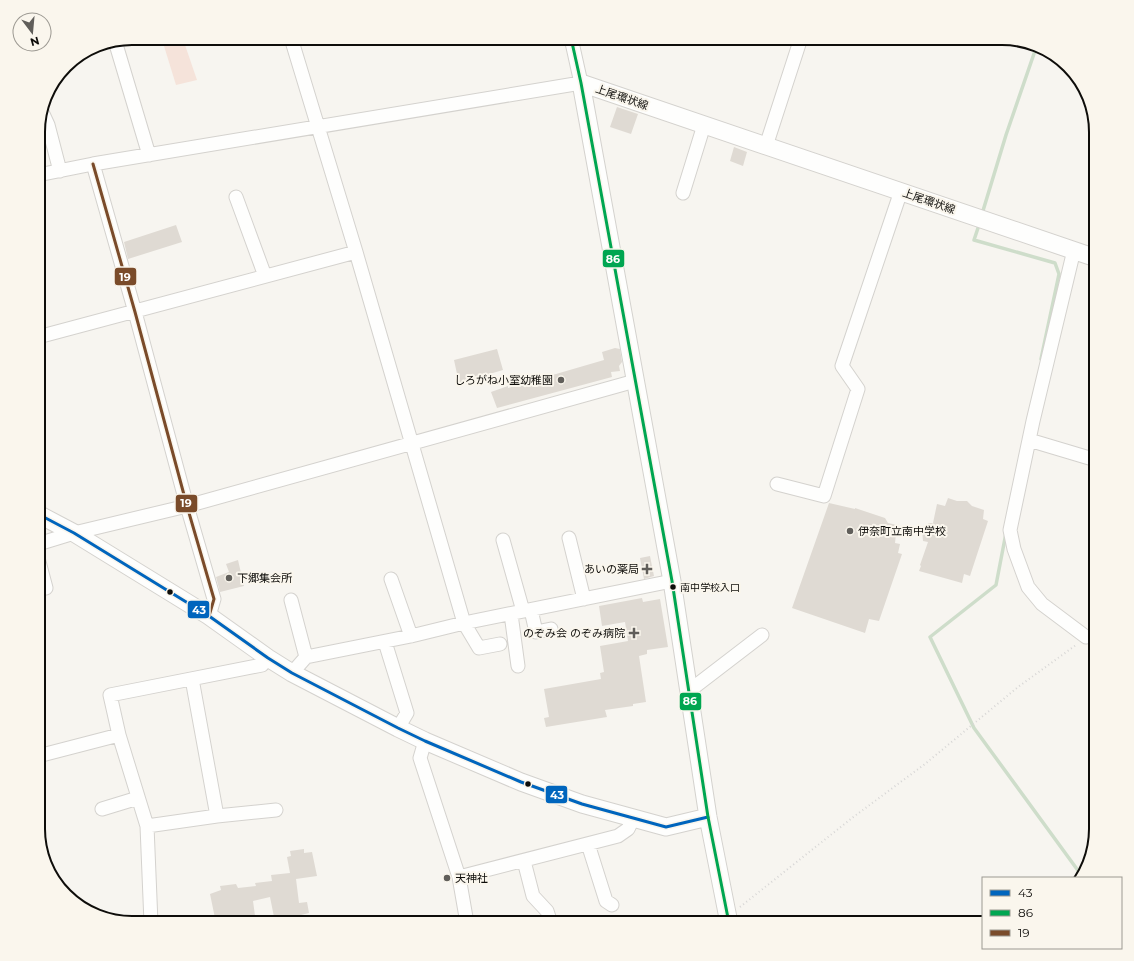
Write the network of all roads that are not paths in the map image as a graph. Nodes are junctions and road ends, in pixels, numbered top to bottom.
1 (293, 45) edge
2 (573, 45) edge
3 (799, 45) edge
4 (117, 47) edge
5 (581, 83) junction
6 (46, 121) edge
7 (704, 125) junction
8 (318, 127) junction
9 (766, 146) junction
10 (150, 155) junction
11 (93, 164) junction
12 (60, 171) junction
13 (45, 174) edge
14 (901, 191) junction
15 (683, 193) dead end
16 (236, 197) dead end
17 (356, 252) junction
18 (1084, 254) edge
19 (265, 276) junction
20 (135, 312) junction
21 (45, 335) edge
22 (635, 381) junction
23 (1029, 440) junction
24 (412, 443) junction
25 (1089, 458) edge
26 (777, 484) dead end
27 (187, 506) junction
28 (45, 518) edge
29 (74, 534) junction
30 (569, 538) dead end
31 (503, 540) dead end
32 (45, 542) edge
33 (391, 579) dead end
34 (672, 581) junction
35 (45, 584) edge
36 (46, 588) dead end
37 (584, 599) junction
38 (291, 600) dead end
39 (522, 612) junction
40 (209, 616) junction
41 (464, 623) junction
42 (551, 629) dead end
43 (762, 635) dead end
44 (411, 636) junction
45 (1086, 637) road end
46 (385, 642) junction
47 (500, 644) dead end
48 (306, 657) junction
49 (268, 658) junction
50 (518, 666) dead end
51 (292, 673) junction
52 (192, 679) junction
53 (689, 691) junction
54 (398, 728) junction
55 (119, 736) junction
56 (425, 741) junction
57 (45, 754) edge
58 (138, 798) junction
59 (102, 809) dead end
60 (276, 810) dead end
61 (217, 816) junction
62 (634, 817) junction
63 (708, 817) junction
64 (146, 826) junction
65 (588, 844) junction
66 (524, 861) junction
67 (459, 877) junction
68 (612, 905) dead end
69 (151, 916) edge
70 (466, 916) edge
71 (548, 916) edge
72 (727, 916) edge

1 - 8 street
2 - 5 street
3 - 9 street
4 - 10 street
5 - 7 main road, 上尾環状線
5 - 8 street
5 - 22 main road, 上尾環状線
6 - 12 street
7 - 9 main road, 上尾環状線
7 - 15 street
8 - 10 street
8 - 17 street
9 - 14 main road, 上尾環状線
10 - 11 street
11 - 12 street
11 - 20 street
12 - 13 street
14 - 18 main road, 上尾環状線
14 - 26 street
16 - 19 street
17 - 19 street
17 - 24 street
18 - 23 street
19 - 20 street
20 - 21 street
20 - 27 street
22 - 24 street
22 - 34 main road, 上尾環状線
23 - 25 street
23 - 45 street
24 - 27 street
24 - 41 street
27 - 29 street
27 - 40 street
28 - 29 main road
29 - 32 street
29 - 40 main road
30 - 37 street
31 - 39 street
33 - 44 street
34 - 37 street
34 - 53 main road, 上尾環状線
35 - 36 street
37 - 39 street
38 - 48 street
39 - 41 street
39 - 42 street
39 - 50 street
40 - 49 main road
41 - 44 street
41 - 47 street
43 - 53 street
44 - 46 street
46 - 48 street
46 - 54 street
48 - 51 street
49 - 51 main road
49 - 52 street
51 - 54 main road
52 - 55 street
52 - 61 street
53 - 63 main road, 上尾環状線
54 - 56 main road
55 - 57 street
55 - 58 street
56 - 62 main road
56 - 67 street
58 - 59 street
58 - 64 street
60 - 61 street
61 - 64 street
62 - 63 main road
62 - 65 street
63 - 72 main road, 上尾環状線
64 - 69 street
65 - 66 street
65 - 68 street
66 - 67 street
66 - 71 street
67 - 70 street

